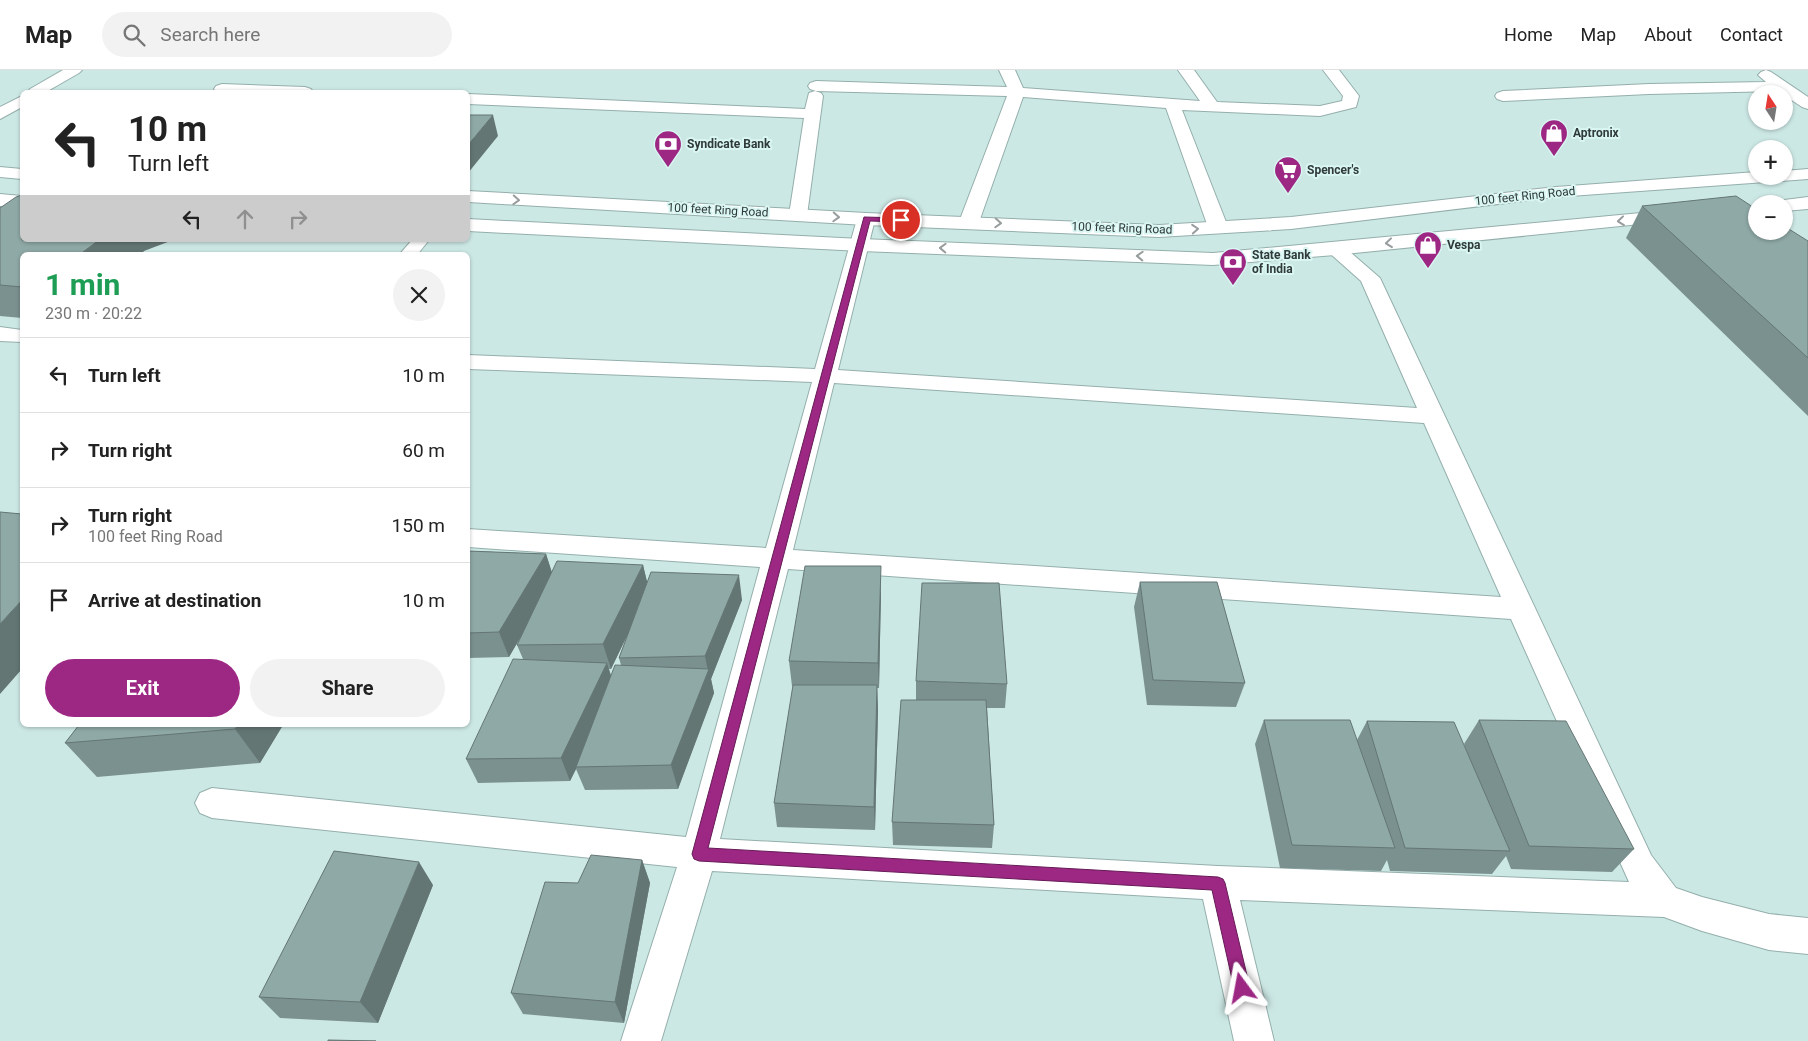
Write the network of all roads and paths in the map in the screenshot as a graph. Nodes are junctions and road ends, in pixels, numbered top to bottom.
1 (74, 70) edge
2 (1007, 70) edge
3 (1186, 70) edge
4 (1331, 70) edge
5 (1760, 70) edge
6 (241, 75) dead end
7 (1630, 75) dead end
8 (818, 78) edge
9 (1780, 85) edge
10 (1748, 87) edge
11 (1649, 89) junction
12 (39, 90) edge
13 (221, 90) edge
14 (1016, 92) junction
15 (1793, 94) edge
16 (1503, 96) dead end
17 (470, 100) edge
18 (20, 102) edge
19 (1172, 104) junction
20 (1808, 104) edge
21 (1212, 107) junction
22 (0, 114) edge
23 (813, 114) junction
24 (0, 172) edge
25 (20, 174) edge
26 (1808, 174) edge
27 (1793, 175) edge
28 (1748, 178) edge
29 (470, 197) edge
30 (0, 200) edge
31 (20, 201) edge
32 (1808, 203) edge
33 (1793, 204) edge
34 (1688, 214) edge
35 (798, 215) junction
36 (970, 222) junction
37 (470, 225) edge
38 (1218, 228) junction
39 (864, 232) junction
40 (419, 242) edge
41 (1335, 249) junction
42 (411, 252) edge
43 (0, 334) edge
44 (20, 336) edge
45 (470, 362) edge
46 (826, 376) junction
47 (1434, 416) junction
48 (470, 538) edge
49 (778, 560) junction
50 (1522, 609) junction
51 (212, 803) dead end
52 (699, 854) junction
53 (1218, 883) junction
54 (1664, 900) junction
55 (1808, 936) edge
56 (641, 1041) edge
57 (1254, 1041) edge

1 - 12 street
2 - 14 street
3 - 21 street
4 - 21 street
5 - 9 street
6 - 13 street
7 - 11 street
8 - 14 street
8 - 23 street
10 - 11 street
11 - 16 street
14 - 19 street
14 - 36 street
15 - 20 street
17 - 23 street
18 - 22 street
19 - 21 street
19 - 38 street
23 - 35 street
24 - 25 street
26 - 27 street
28 - 38 street, 100 feet Ring Road
29 -> 35 street, 100 feet Ring Road
30 - 31 street
32 - 33 street
34 -> 41 street, 100 feet Ring Road
35 -> 39 street, 100 feet Ring Road
36 -> 38 street, 100 feet Ring Road
36 - 39 street, 100 feet Ring Road
37 - 39 street, 100 feet Ring Road
41 -> 39 street, 100 feet Ring Road
39 - 46 street
40 - 42 lane
41 - 47 street
43 - 44 street
45 - 46 street
46 - 47 street
46 - 49 street
47 - 50 street
48 - 49 street
49 - 50 street
49 - 52 street
50 - 54 street
51 - 52 street
52 - 53 street
52 - 56 street
53 - 54 street
53 - 57 street
54 - 55 street

